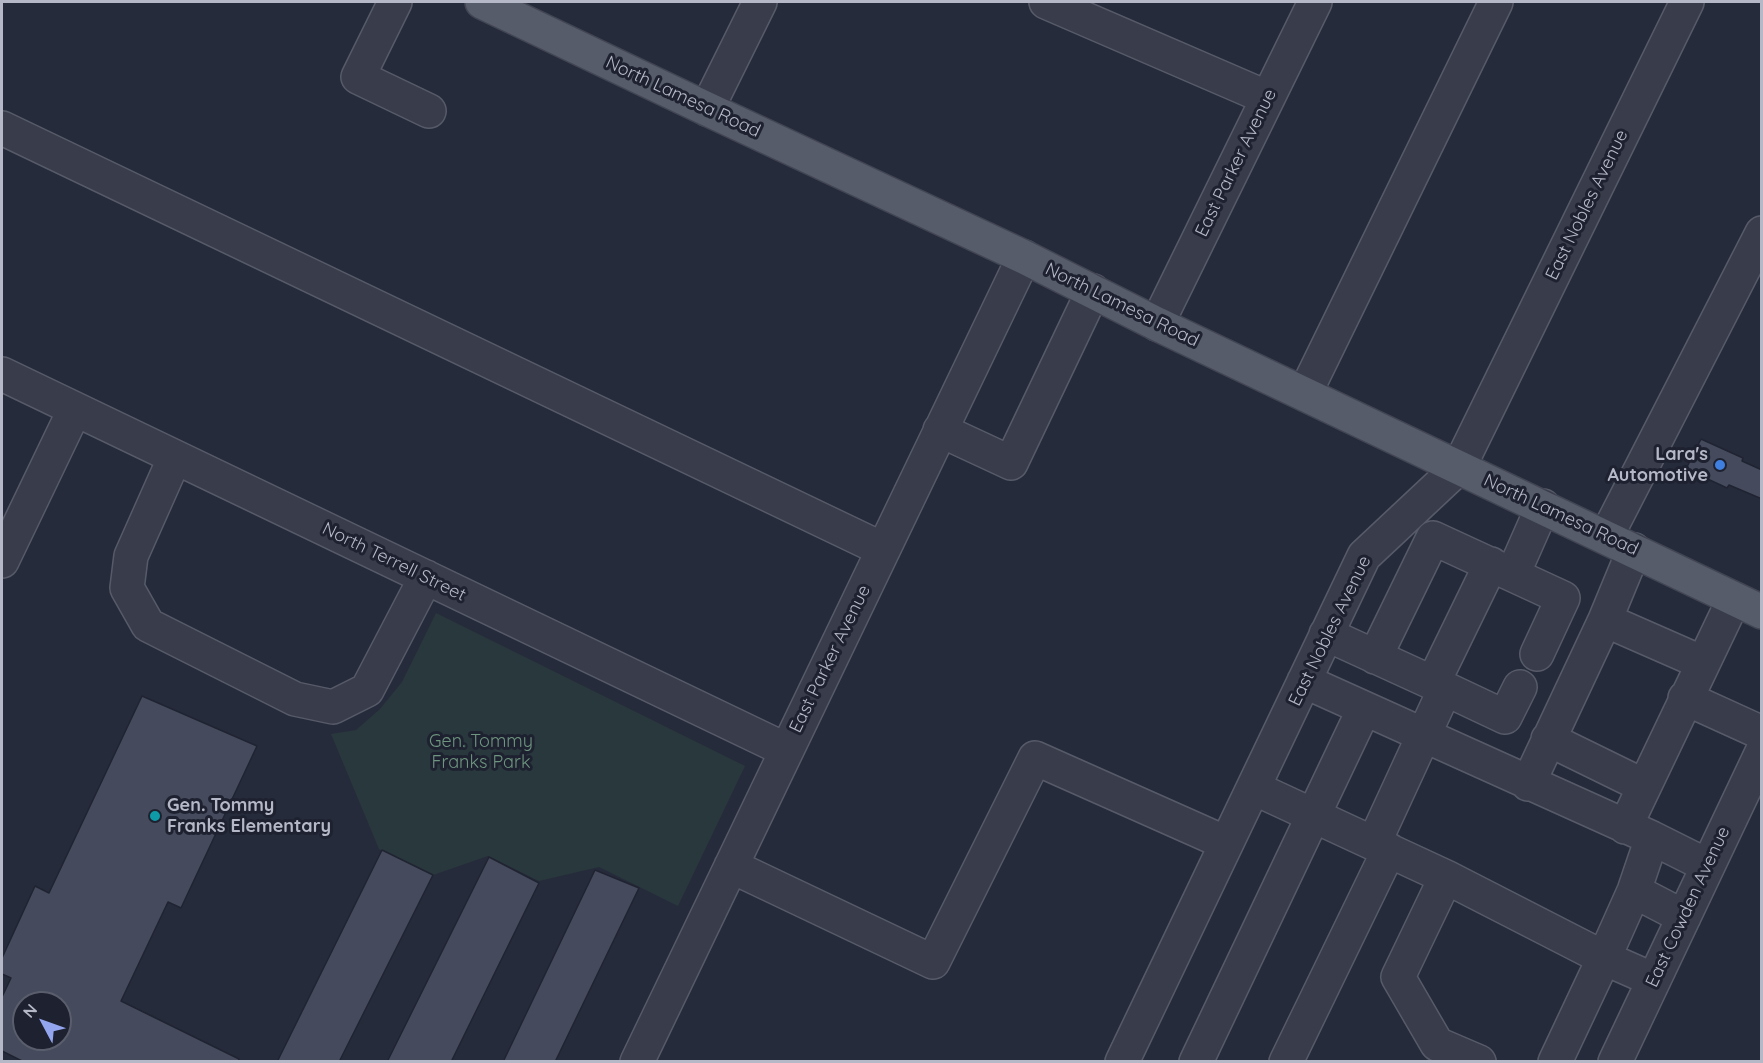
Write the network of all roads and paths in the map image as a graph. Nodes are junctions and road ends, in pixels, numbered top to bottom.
1 (395, 2) edge
2 (760, 2) edge
3 (1046, 2) edge
4 (1315, 2) edge
5 (1496, 2) edge
6 (1687, 2) edge
7 (488, 3) edge
8 (1268, 98) junction
9 (707, 110) junction
10 (429, 111) dead end
11 (2, 128) edge
12 (1761, 233) edge
13 (1024, 257) junction
14 (1093, 291) junction
15 (1157, 324) junction
16 (2, 374) edge
17 (1305, 393) junction
18 (75, 409) junction
19 (940, 430) junction
20 (175, 457) junction
21 (1459, 467) junction
22 (1543, 506) junction
23 (1620, 543) junction
24 (882, 549) junction
25 (2, 561) edge
26 (1502, 569) junction
27 (426, 578) junction
28 (1748, 605) edge
29 (1605, 620) junction
30 (1326, 634) junction
31 (1537, 654) dead end
32 (1375, 657) junction
33 (1695, 660) junction
34 (1304, 681) junction
35 (1439, 686) junction
36 (1520, 687) dead end
37 (1685, 698) junction
38 (1364, 709) junction
39 (1761, 733) edge
40 (1423, 736) junction
41 (1548, 739) junction
42 (786, 750) junction
43 (1761, 752) edge
44 (1636, 782) junction
45 (1528, 784) junction
46 (1254, 788) junction
47 (1314, 815) junction
48 (1638, 832) junction
49 (1226, 843) junction
50 (1381, 846) junction
51 (730, 866) junction
52 (1708, 866) junction
53 (1446, 877) junction
54 (1634, 891) junction
55 (1684, 917) junction
56 (1604, 958) junction
57 (1654, 980) junction
58 (637, 1062) edge
59 (1122, 1062) edge
60 (1197, 1062) edge
61 (1286, 1062) edge
62 (1479, 1062) edge
63 (1554, 1062) edge
64 (1615, 1062) edge

1 - 10 street
2 - 9 street
3 - 8 street
4 - 8 street, East Parker Avenue
5 - 17 street
6 - 21 street, East Nobles Avenue
7 - 9 main road, North Lamesa Road
8 - 15 street, East Parker Avenue
9 - 13 main road, North Lamesa Road
11 - 24 street
12 - 23 street
13 - 14 main road, North Lamesa Road
13 - 19 street, East Parker Avenue
14 - 15 main road, North Lamesa Road
14 - 19 street
15 - 17 main road, North Lamesa Road
16 - 18 street, North Terrell Street
17 - 21 main road, North Lamesa Road
18 - 20 street, North Terrell Street
18 - 25 street
19 - 24 street, East Parker Avenue
20 - 27 street, North Terrell Street
20 - 27 street
21 - 22 main road, North Lamesa Road
21 - 30 street, East Nobles Avenue
22 - 23 main road, North Lamesa Road
22 - 26 street
23 - 28 main road, North Lamesa Road
23 - 29 street
24 - 42 street, East Parker Avenue
26 - 31 street
26 - 32 street
26 - 35 street
27 - 42 street, North Terrell Street
28 - 33 street
29 - 33 street
29 - 41 street
30 - 32 street
30 - 34 street, East Nobles Avenue
32 - 35 street
33 - 37 street
33 - 44 street
34 - 38 street
34 - 46 street, East Nobles Avenue
35 - 36 street
35 - 40 street
37 - 39 street
37 - 44 street
38 - 40 street
38 - 47 street
40 - 45 street
40 - 50 street
41 - 44 street
41 - 45 street
42 - 51 street, East Parker Avenue
43 - 52 street, East Cowden Avenue
44 - 48 street
45 - 48 street
46 - 47 street
46 - 49 street, East Nobles Avenue
47 - 50 street
47 - 60 street
48 - 52 street
48 - 54 street
49 - 51 street
49 - 59 street, East Nobles Avenue
50 - 53 street
50 - 61 street
51 - 58 street, East Parker Avenue
52 - 55 street, East Cowden Avenue
53 - 56 street
53 - 62 street
54 - 55 street
54 - 56 street
55 - 57 street, East Cowden Avenue
56 - 57 street
56 - 63 street
57 - 64 street, East Cowden Avenue

